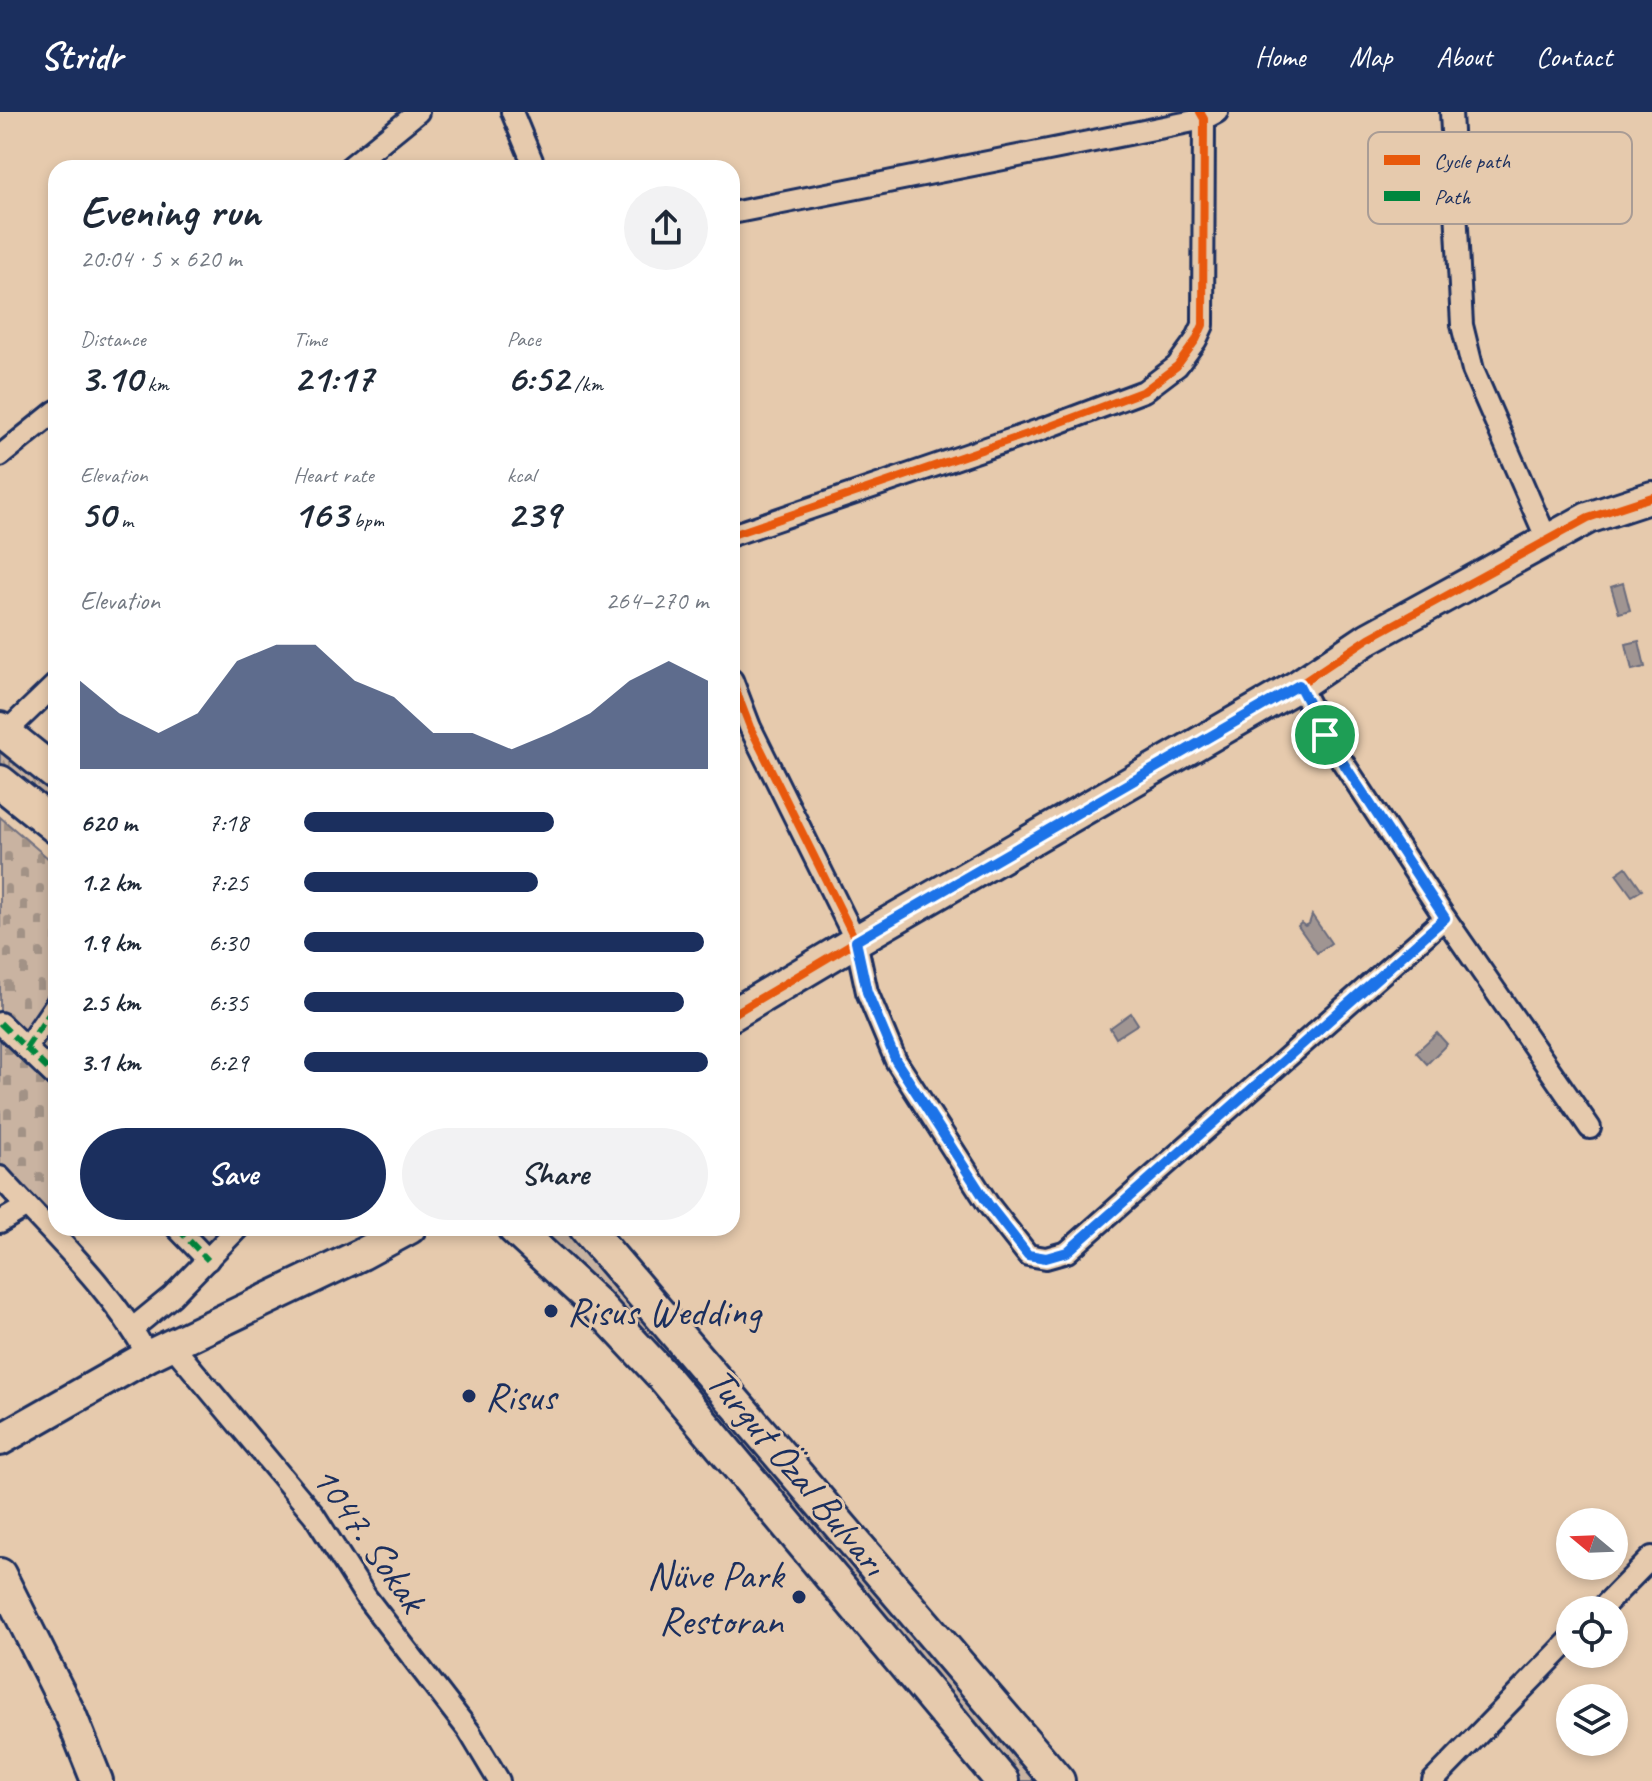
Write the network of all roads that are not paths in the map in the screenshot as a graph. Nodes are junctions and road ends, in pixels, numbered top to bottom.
1 (418, 112) edge
2 (512, 112) edge
3 (1451, 112) edge
4 (1207, 114) edge
5 (1452, 132) edge
6 (359, 160) edge
7 (532, 160) edge
8 (740, 211) edge
9 (1457, 224) edge
10 (48, 417) edge
11 (0, 456) edge
12 (1652, 497) edge
13 (740, 532) edge
14 (1548, 542) junction
15 (1299, 685) junction
16 (48, 691) edge
17 (740, 701) edge
18 (2, 731) edge
19 (48, 768) edge
20 (0, 782) edge
21 (48, 821) edge
22 (1445, 918) junction
23 (856, 941) junction
24 (740, 1010) edge
25 (48, 1014) edge
26 (0, 1023) edge
27 (26, 1048) junction
28 (48, 1069) edge
29 (1590, 1128) dead end
30 (0, 1177) edge
31 (27, 1206) junction
32 (0, 1222) edge
33 (48, 1229) edge
34 (54, 1236) edge
35 (185, 1236) edge
36 (230, 1236) edge
37 (394, 1236) edge
38 (523, 1236) edge
39 (593, 1236) edge
40 (208, 1260) junction
41 (133, 1328) junction
42 (160, 1350) junction
43 (0, 1440) edge
44 (1652, 1557) edge
45 (0, 1574) edge
46 (1614, 1596) edge
47 (1556, 1654) edge
48 (97, 1781) edge
49 (499, 1781) edge
50 (1002, 1781) edge
51 (1058, 1781) edge
52 (1433, 1781) edge

1 - 6 street
2 - 7 street
3 - 5 street
4 - 8 street
4 - 13 street
9 - 14 street
10 - 11 street
12 - 14 street
14 - 15 street
15 - 22 street
15 - 23 street
16 - 18 street
17 - 23 street
18 - 19 main road
20 - 21 main road
22 - 23 street
22 - 29 street
23 - 24 street
25 - 27 street
26 - 27 street
27 - 28 street
30 - 31 street, 1047. Sokak
31 - 32 street
31 - 33 street, 1047. Sokak
34 - 41 street, 1047. Sokak
35 - 40 street
36 - 40 street
37 - 42 street
38 - 50 main road, Turgut Özal Bulvarı
39 - 51 main road, Turgut Özal Bulvarı
40 - 41 street
41 - 42 street, 1047. Sokak
42 - 43 street
42 - 49 street, 1047. Sokak
44 - 46 street
45 - 48 street
47 - 52 street

